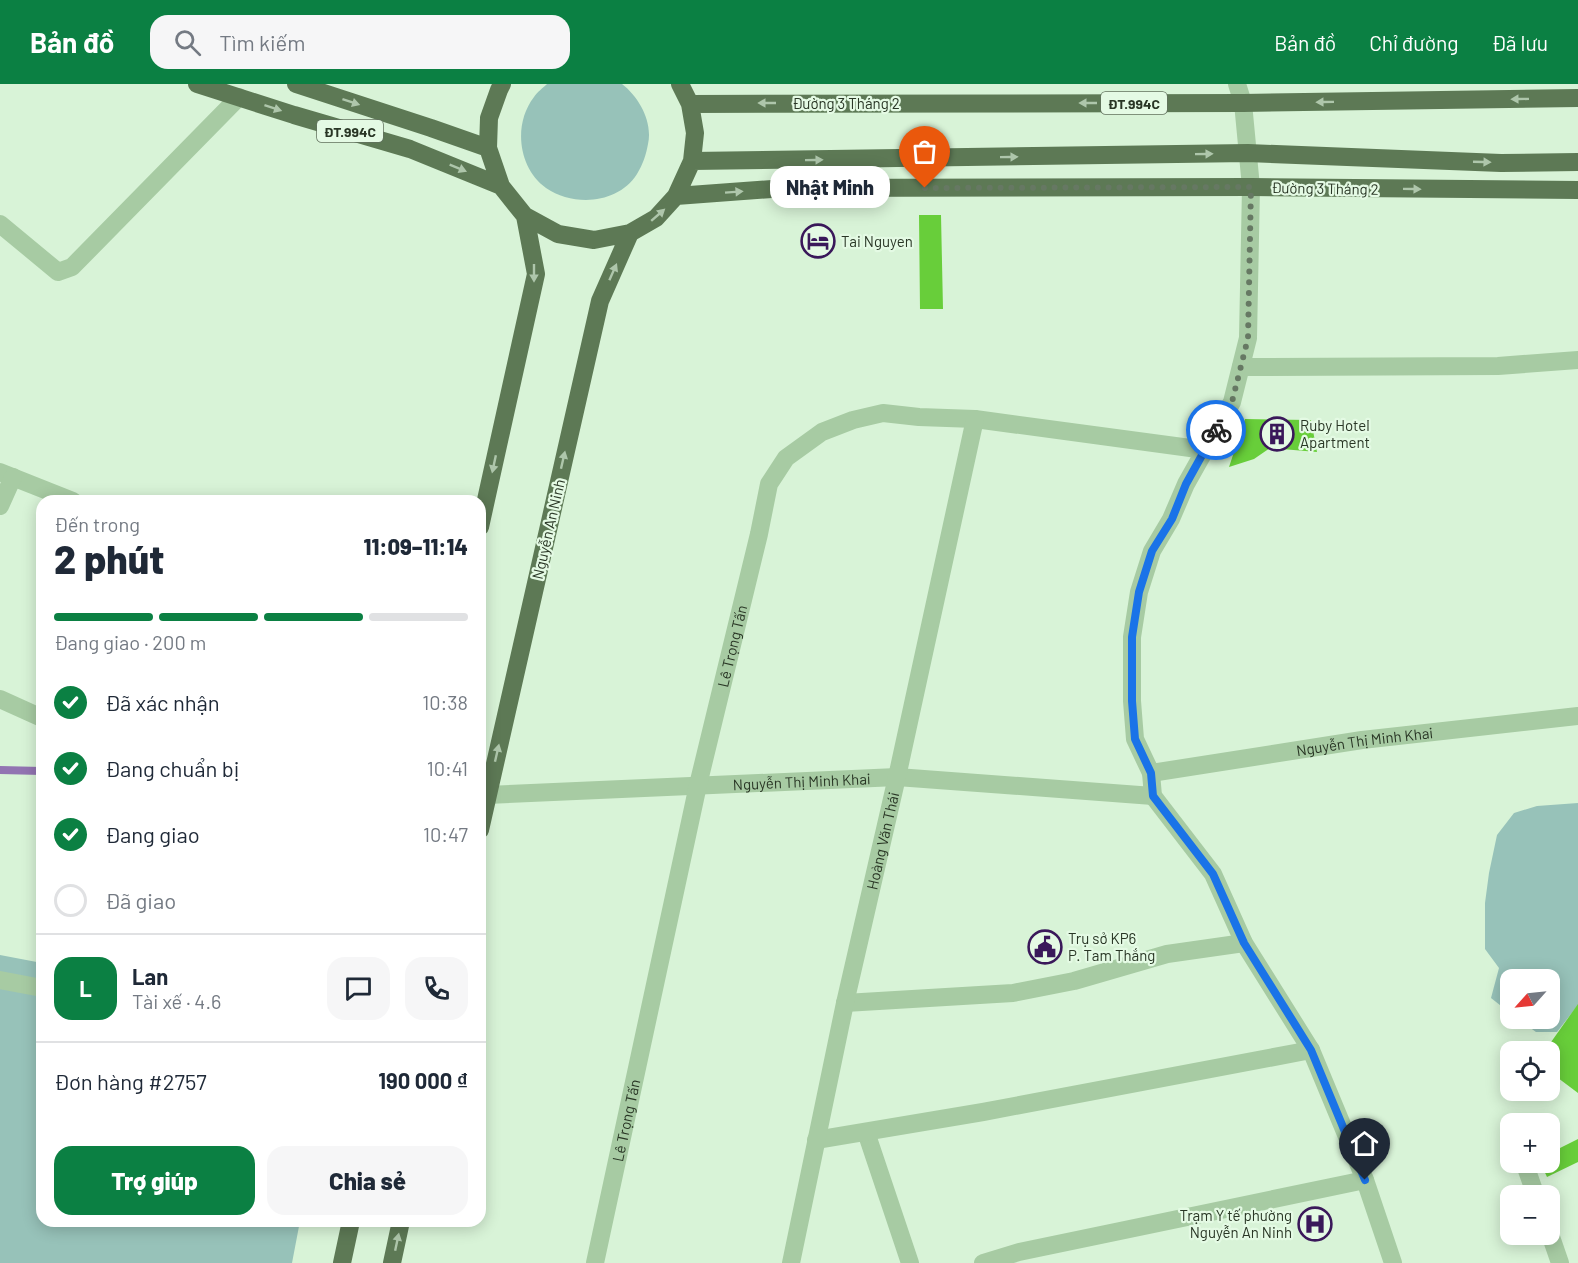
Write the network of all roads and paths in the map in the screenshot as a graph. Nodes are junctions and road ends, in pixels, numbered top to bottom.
1 (197, 84) edge
2 (296, 84) edge
3 (502, 84) edge
4 (680, 84) edge
5 (1237, 84) edge
6 (239, 97) junction
7 (1578, 98) edge
8 (1243, 103) junction
9 (690, 104) junction
10 (488, 148) junction
11 (1248, 153) junction
12 (692, 161) junction
13 (1578, 162) edge
14 (501, 186) junction
15 (1251, 187) junction
16 (1578, 190) edge
17 (676, 196) junction
18 (525, 216) junction
19 (0, 224) edge
20 (630, 233) junction
21 (1578, 360) edge
22 (1241, 367) junction
23 (975, 419) junction
24 (1205, 450) junction
25 (7, 475) edge
26 (58, 495) edge
27 (486, 500) edge
28 (0, 506) edge
29 (0, 699) edge
30 (36, 715) edge
31 (1578, 716) edge
32 (1151, 773) junction
33 (897, 777) junction
34 (698, 785) junction
35 (487, 795) junction
36 (1153, 796) junction
37 (486, 800) edge
38 (1244, 943) junction
39 (0, 980) edge
40 (36, 987) edge
41 (845, 1003) junction
42 (1311, 1050) junction
43 (866, 1132) junction
44 (816, 1140) junction
45 (1365, 1180) junction
46 (350, 1227) edge
47 (400, 1227) edge
48 (1554, 1245) edge
49 (342, 1263) edge
50 (392, 1263) edge
51 (595, 1263) edge
52 (791, 1263) edge
53 (910, 1263) edge
54 (983, 1263) edge
55 (1393, 1263) edge
56 (1560, 1263) edge

1 - 6 main road, ĐT.994C
2 -> 10 main road, ĐT.994C
3 - 10 main road, ĐT.994C
4 - 9 main road, ĐT.994C
5 - 8 street
6 -> 14 main road, ĐT.994C
6 - 19 street
7 -> 8 main road, Đường 3 Tháng 2 / ĐT.994C
8 -> 9 main road, Đường 3 Tháng 2 / ĐT.994C
8 - 11 street
9 - 12 main road, ĐT.994C
10 - 14 main road, ĐT.994C
12 -> 11 main road, Đường 3 Tháng 2
11 -> 13 main road, Đường 3 Tháng 2
11 - 15 street
12 - 17 main road, ĐT.994C
14 - 18 main road, ĐT.994C
15 -> 16 main road, Đường 3 Tháng 2
17 -> 15 main road, Đường 3 Tháng 2
15 - 22 street
20 -> 17 main road, ĐT.994C
18 - 20 main road, ĐT.994C
18 -> 27 main road
35 -> 20 main road, Nguyễn An Ninh
21 - 22 street
22 - 24 street
23 - 24 street, Lê Trọng Tấn
23 - 33 street, Hoàng Văn Thái
23 - 34 street, Lê Trọng Tấn
24 - 32 street
25 - 26 street
25 - 28 street
29 - 30 street
31 - 32 street, Nguyễn Thị Minh Khai
32 - 36 street
33 - 34 street, Nguyễn Thị Minh Khai
33 - 36 street, Nguyễn Thị Minh Khai
33 - 41 street, Hoàng Văn Thái
34 - 35 street, Nguyễn Thị Minh Khai
34 - 51 street, Lê Trọng Tấn
35 - 37 main road, Nguyễn An Ninh
36 - 38 street
38 - 41 street
38 - 42 street
39 - 40 street
41 - 44 street, Hoàng Văn Thái
42 - 43 street
42 - 45 street
43 - 44 street
43 - 53 street
44 - 52 street, Hoàng Văn Thái
45 - 54 street
45 - 55 street
46 - 49 main road
50 -> 47 main road
48 - 56 street

